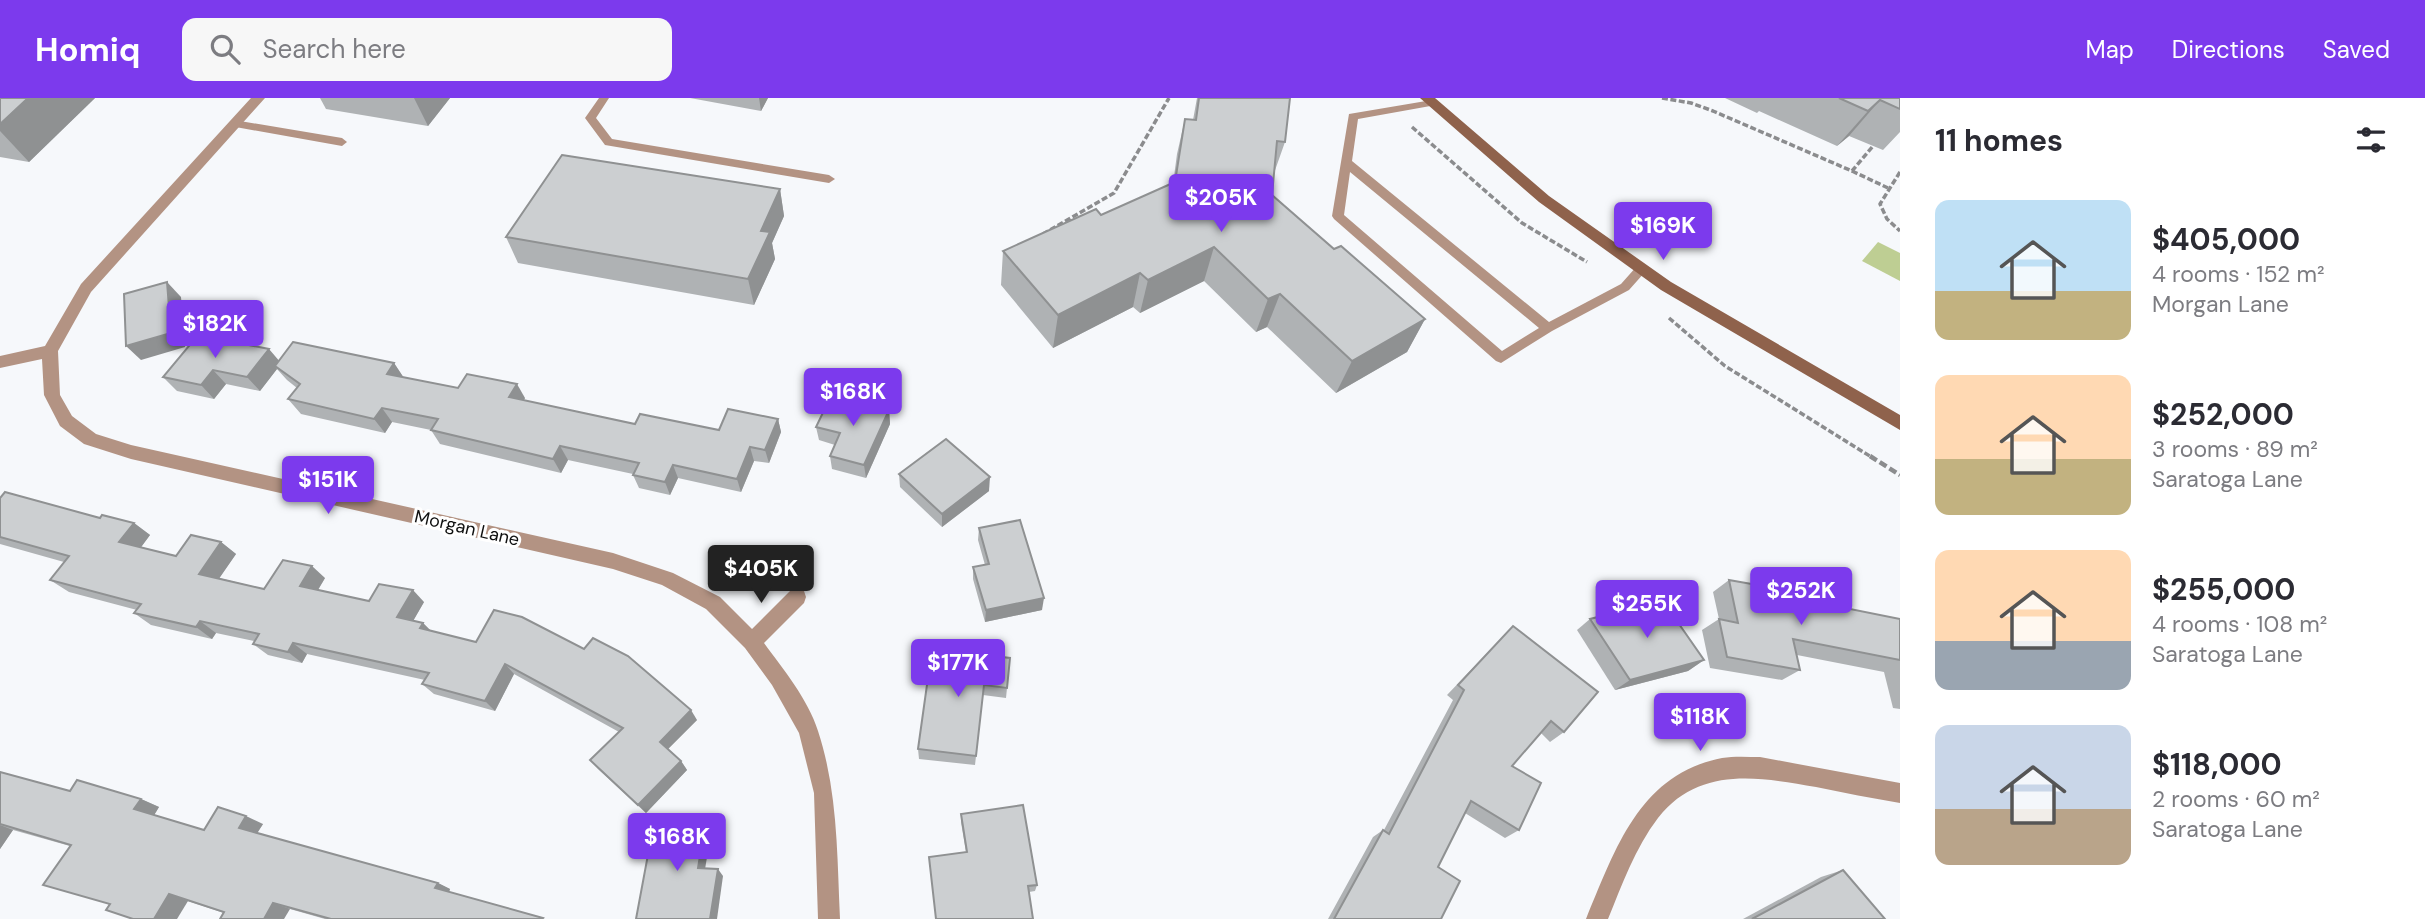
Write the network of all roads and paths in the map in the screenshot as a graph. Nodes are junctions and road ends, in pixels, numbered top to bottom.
1 (258, 98) edge
2 (604, 98) edge
3 (1169, 98) edge
4 (1662, 98) edge
5 (1429, 100) edge
6 (234, 124) junction
7 (342, 142) dead end
8 (1872, 146) edge
9 (1347, 163) junction
10 (1852, 171) junction
11 (1900, 172) edge
12 (829, 179) dead end
13 (1888, 188) junction
14 (1900, 231) edge
15 (1038, 237) edge
16 (1642, 269) junction
17 (1548, 328) junction
18 (50, 351) junction
19 (0, 362) edge
20 (1900, 423) edge
21 (797, 597) dead end
22 (752, 642) junction
23 (1900, 793) edge
24 (829, 919) edge
25 (1597, 919) edge

1 - 6 street
2 - 12 lane
3 - 15 path
4 - 10 path
5 - 9 lane
5 - 16 street
6 - 7 lane
6 - 18 street
8 - 10 path
9 - 17 lane
9 - 17 lane
10 - 13 path
11 - 13 path
13 - 14 path
16 - 17 lane
16 - 20 street
18 - 19 street
18 - 22 street, Morgan Lane
21 - 22 street
22 - 24 street, Morgan Lane
23 - 25 street

